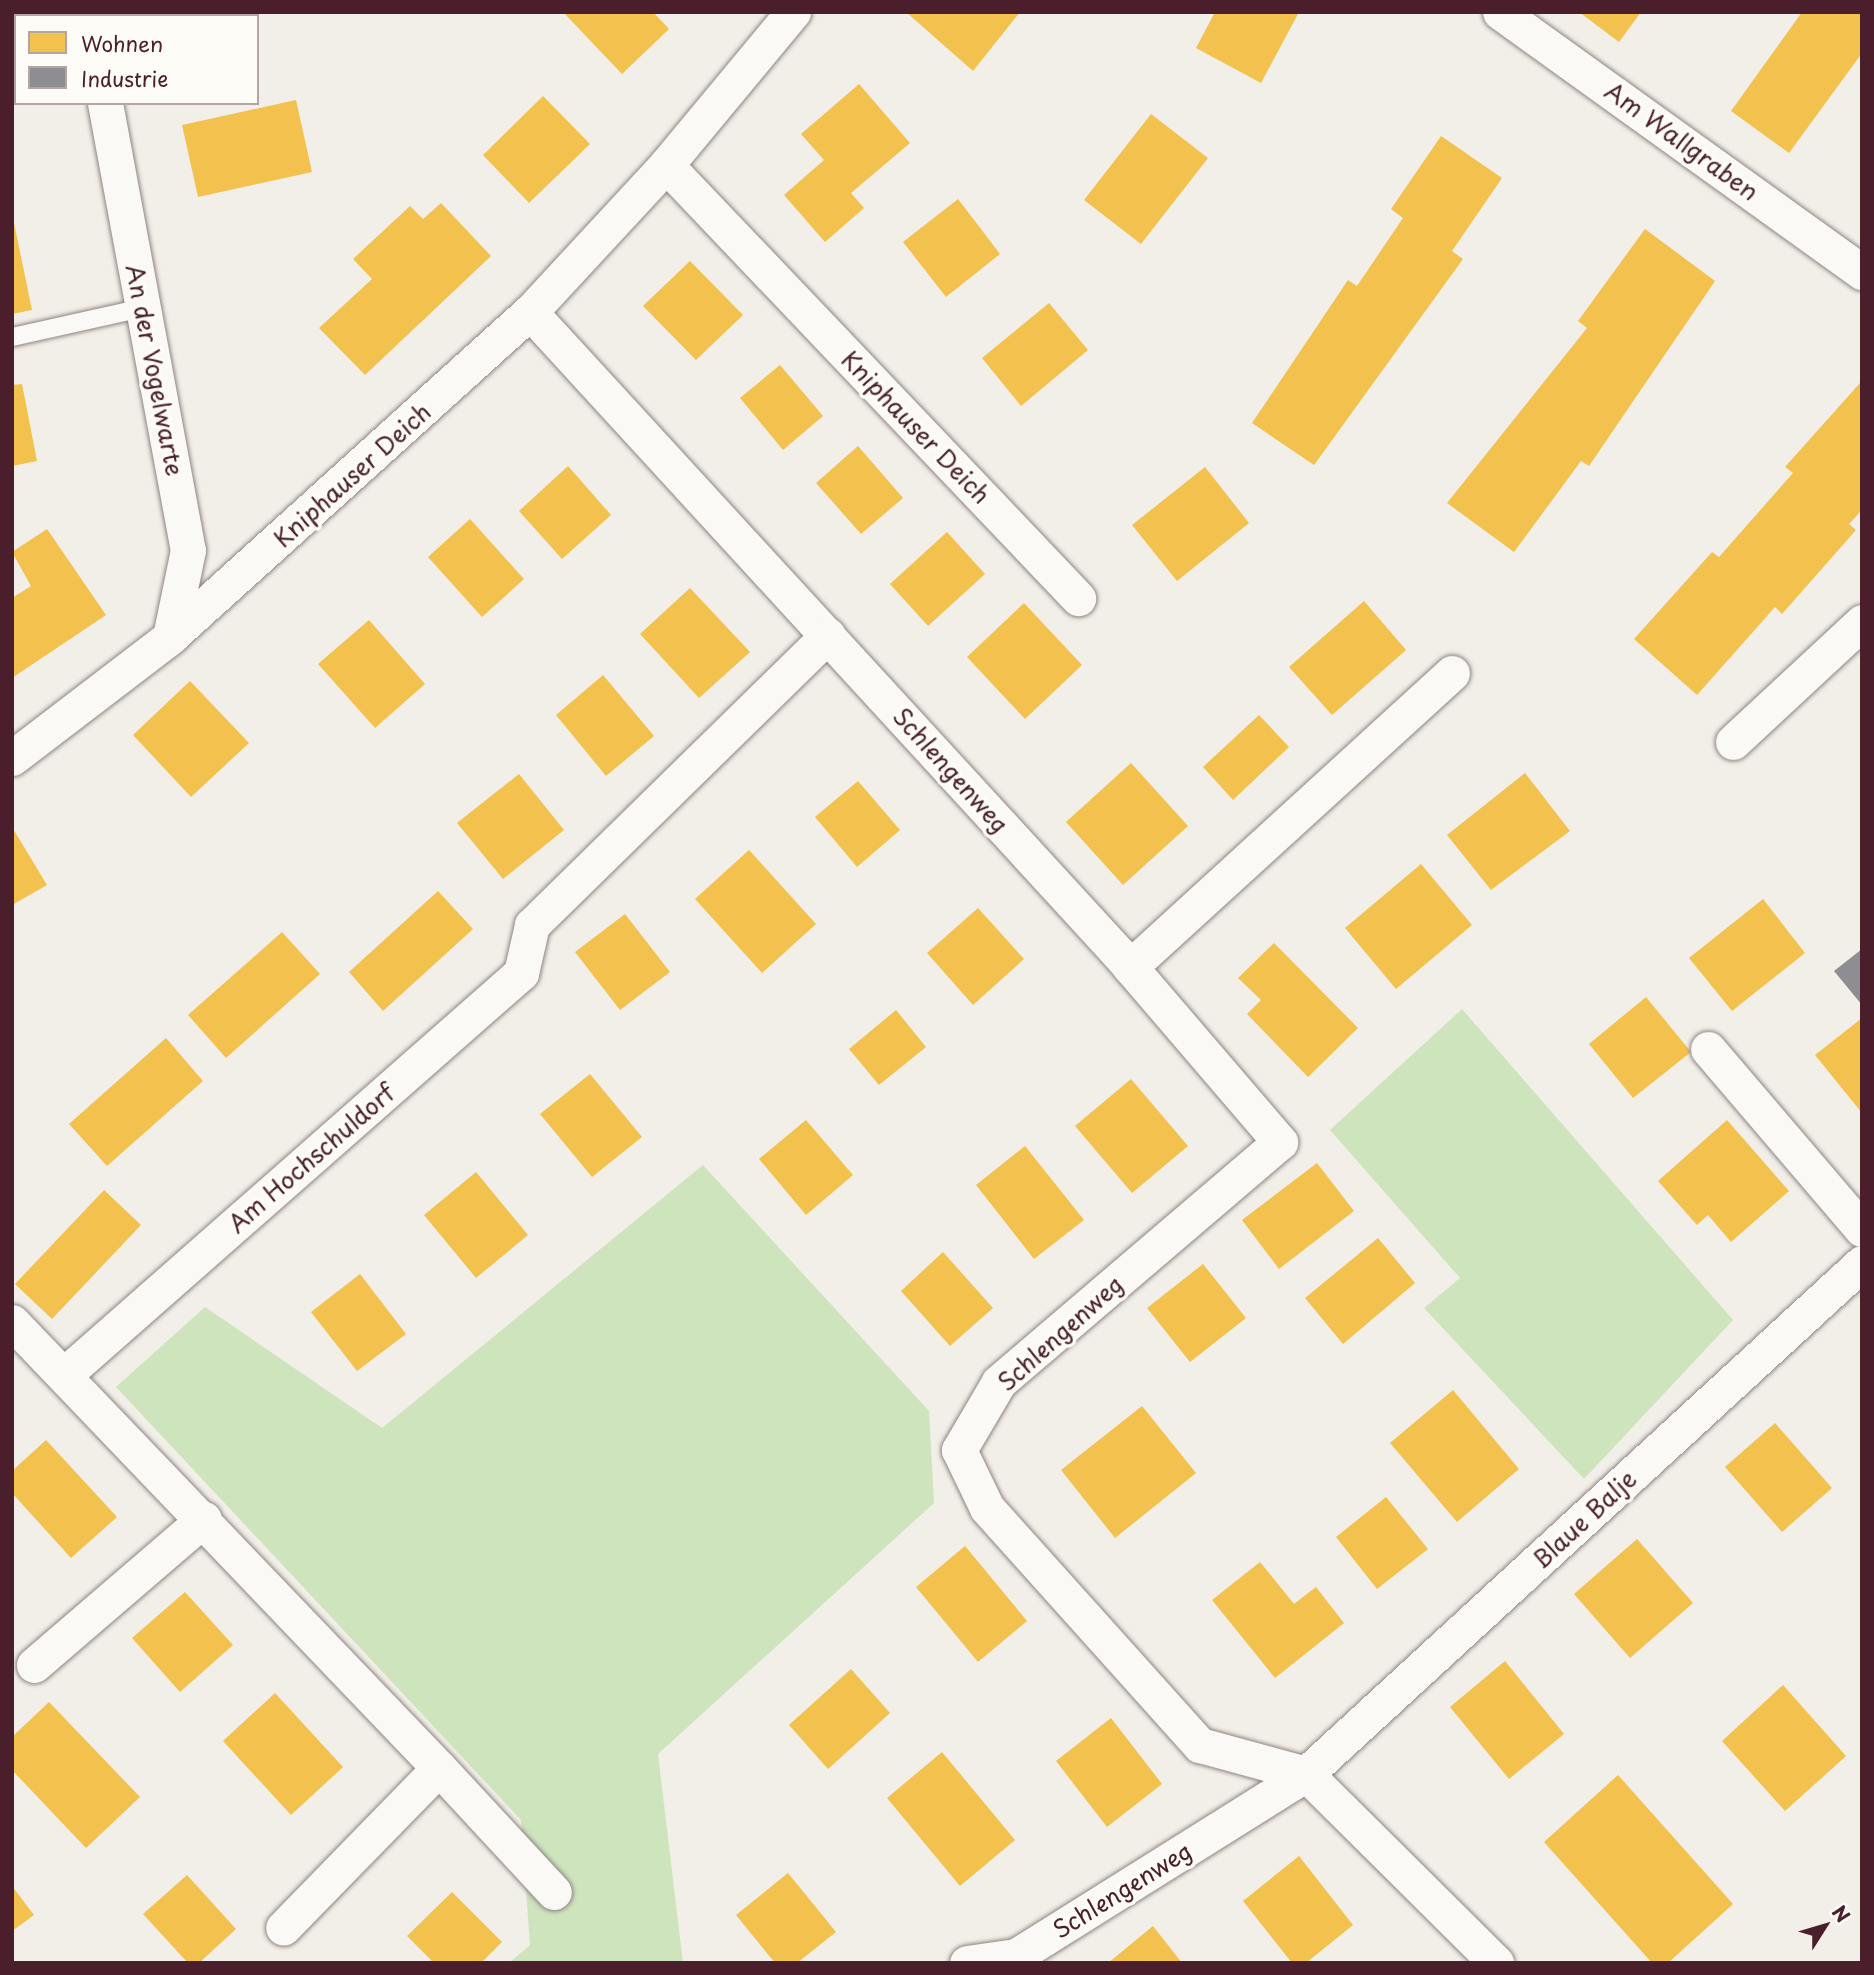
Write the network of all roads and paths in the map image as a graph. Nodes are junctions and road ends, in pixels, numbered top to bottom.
1 (793, 12) edge
2 (1500, 12) edge
3 (105, 105) edge
4 (666, 165) junction
5 (1862, 272) edge
6 (143, 308) junction
7 (530, 312) junction
8 (12, 337) edge
9 (1078, 598) dead end
10 (1862, 622) edge
11 (828, 635) junction
12 (170, 637) junction
13 (1452, 673) dead end
14 (1733, 742) dead end
15 (12, 758) edge
16 (1130, 967) junction
17 (1708, 1049) dead end
18 (1862, 1229) edge
19 (1862, 1263) edge
20 (12, 1322) edge
21 (64, 1375) junction
22 (204, 1519) junction
23 (34, 1665) dead end
24 (439, 1768) junction
25 (1306, 1774) junction
26 (554, 1892) dead end
27 (283, 1928) dead end
28 (967, 1963) edge
29 (1496, 1963) edge

1 - 4 street, Kniphauser Deich
2 - 5 street, Am Wallgraben
3 - 6 street, An der Vogelwarte
4 - 7 street, Kniphauser Deich
4 - 9 street, Kniphauser Deich
6 - 8 lane
6 - 12 street, An der Vogelwarte
7 - 11 street, Schlengenweg
7 - 12 street, Kniphauser Deich
10 - 14 street
11 - 16 street, Schlengenweg
11 - 21 street, Am Hochschuldorf
12 - 15 street, Kniphauser Deich
13 - 16 street
16 - 25 street, Schlengenweg
17 - 18 street
19 - 25 street, Blaue Balje
20 - 21 street
21 - 22 street
22 - 23 street
22 - 24 street
24 - 26 street
24 - 27 street
25 - 28 street, Schlengenweg
25 - 29 street, Schlengenweg

